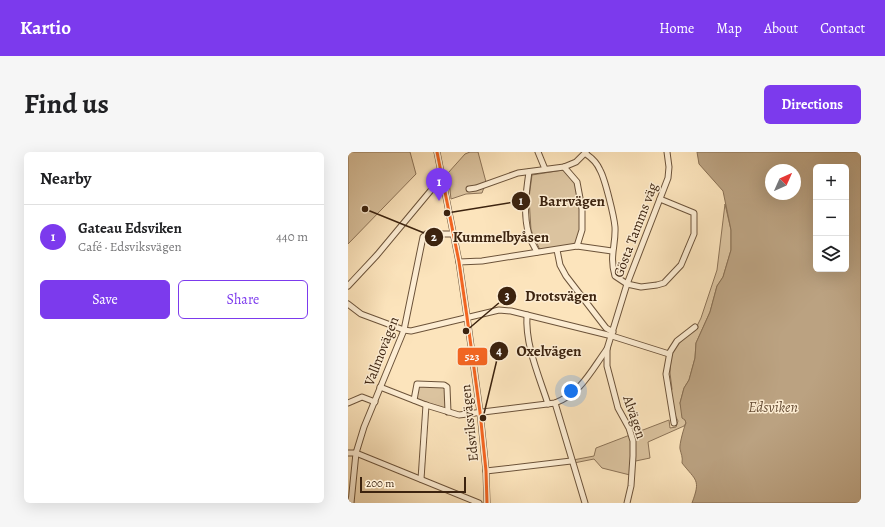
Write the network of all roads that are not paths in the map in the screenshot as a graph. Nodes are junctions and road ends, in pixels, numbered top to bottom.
1 (437, 152) edge
2 (538, 152) edge
3 (667, 152) edge
4 (586, 153) edge
5 (564, 167) junction
6 (545, 169) junction
7 (529, 172) junction
8 (443, 185) junction
9 (469, 189) dead end
10 (660, 199) junction
11 (453, 234) junction
12 (577, 246) junction
13 (557, 250) junction
14 (612, 251) junction
15 (537, 252) junction
16 (459, 262) junction
17 (348, 276) edge
18 (353, 280) junction
19 (628, 284) junction
20 (348, 286) edge
21 (348, 304) edge
22 (527, 315) junction
23 (468, 317) junction
24 (695, 327) dead end
25 (404, 330) junction
26 (611, 335) junction
27 (607, 349) junction
28 (669, 354) junction
29 (380, 387) junction
30 (414, 400) junction
31 (375, 402) junction
32 (555, 403) junction
33 (348, 404) edge
34 (548, 404) junction
35 (426, 405) junction
36 (448, 412) junction
37 (480, 412) junction
38 (674, 424) dead end
39 (356, 453) junction
40 (348, 454) edge
41 (571, 462) junction
42 (486, 471) junction
43 (421, 479) junction
44 (351, 503) edge
45 (479, 503) edge
46 (486, 503) edge
47 (585, 503) edge
48 (627, 503) edge

1 - 8 street, Edsviksvägen
2 - 6 street
3 - 10 street, Gösta Tamms väg
4 - 5 street
4 - 14 street
5 - 6 street
5 - 12 street
6 - 7 street
7 - 9 street
7 - 15 street
8 - 11 street, Edsviksvägen
8 - 18 street
10 - 19 street, Gösta Tamms väg
10 - 19 street
11 - 16 street, Edsviksvägen
11 - 25 street, Vallmovägen
12 - 13 street
12 - 14 street
13 - 15 street
13 - 26 street
14 - 19 street
15 - 16 street
16 - 23 street, Edsviksvägen
17 - 18 street
18 - 20 street
19 - 26 street, Gösta Tamms väg
21 - 25 street
22 - 23 street
22 - 26 street
22 - 34 street
23 - 25 street
23 - 37 street, Edsviksvägen
24 - 28 street
25 - 29 street, Vallmovägen
26 - 27 street, Alvägen
26 - 28 street
27 - 32 street
27 - 48 street, Alvägen
28 - 38 street
29 - 30 street
29 - 31 street, Vallmovägen
30 - 35 street
30 - 36 street
31 - 33 street
31 - 39 street, Vallmovägen
32 - 34 street
32 - 41 street
34 - 37 street
35 - 36 street
35 - 43 street
36 - 37 street
37 - 42 street, Edsviksvägen
39 - 40 street
39 - 43 street
39 - 44 street, Vallmovägen
41 - 42 street
41 - 47 street
42 - 46 street, Edsviksvägen
43 - 45 street

